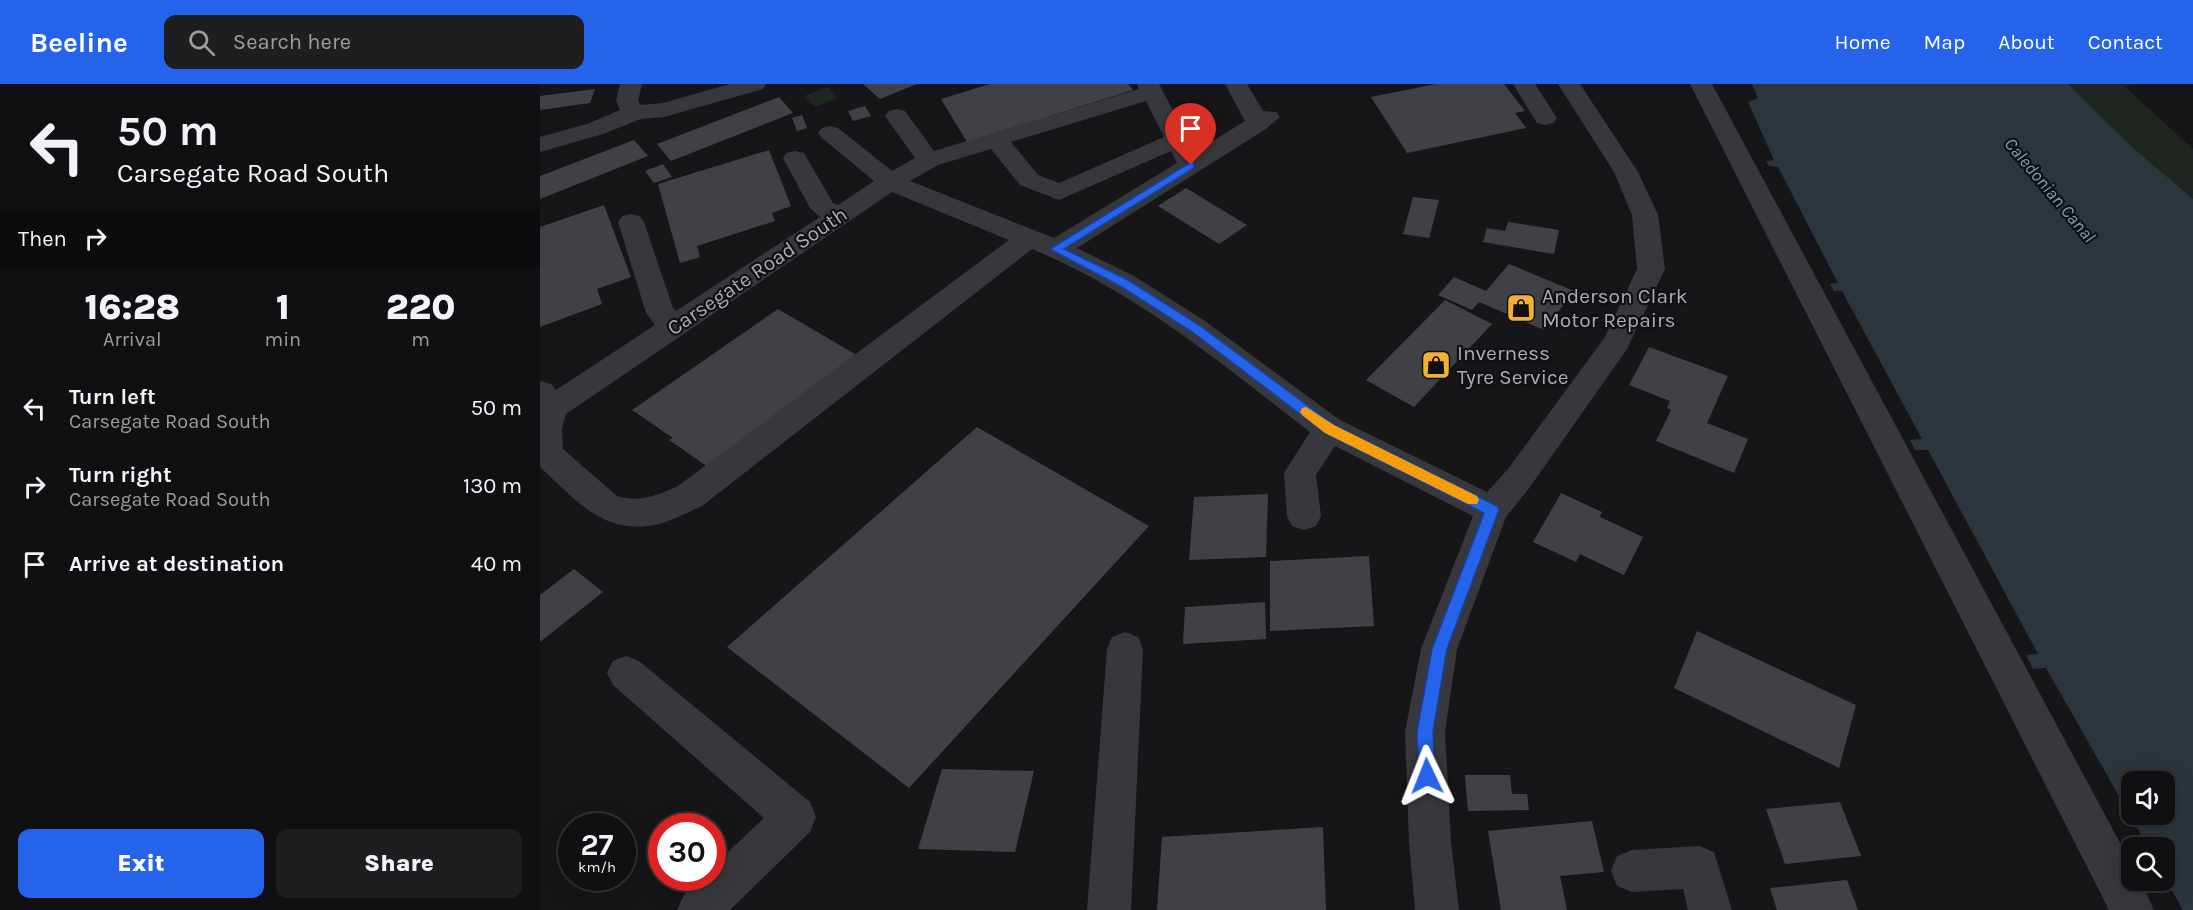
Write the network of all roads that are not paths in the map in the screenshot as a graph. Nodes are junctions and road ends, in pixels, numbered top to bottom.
1 (631, 84) edge
2 (755, 84) edge
3 (1236, 84) edge
4 (1524, 84) edge
5 (1569, 84) edge
6 (1701, 84) edge
7 (1150, 88) edge
8 (637, 112) junction
9 (897, 116) dead end
10 (1545, 118) dead end
11 (830, 133) dead end
12 (996, 139) junction
13 (1176, 140) junction
14 (540, 145) edge
15 (795, 158) dead end
16 (929, 160) junction
17 (1191, 165) junction
18 (890, 182) junction
19 (838, 216) junction
20 (631, 222) dead end
21 (1042, 243) junction
22 (675, 326) junction
23 (545, 413) edge
24 (1329, 429) junction
25 (1492, 510) junction
26 (1304, 516) dead end
27 (1125, 649) dead end
28 (626, 673) dead end
29 (1632, 871) dead end
30 (699, 910) edge
31 (1109, 910) edge
32 (1437, 910) edge
33 (1710, 910) edge
34 (2132, 910) edge

1 - 8 street
2 - 8 street
3 - 17 street
4 - 10 street
5 - 25 street
6 - 34 street
7 - 12 street, Carsegate Road South
7 - 13 street
8 - 14 street
9 - 16 street
11 - 18 street
12 - 13 street
12 - 16 street, Carsegate Road South
13 - 17 street
15 - 19 street
16 - 18 street, Carsegate Road South
17 - 21 street
18 - 19 street, Carsegate Road South
18 - 21 street
19 - 22 street, Carsegate Road South
20 - 22 street
21 - 23 street
21 - 24 street
22 - 23 street, Carsegate Road South
24 - 25 street
24 - 26 street
25 - 32 street
27 - 31 street
28 - 30 street
29 - 33 street

